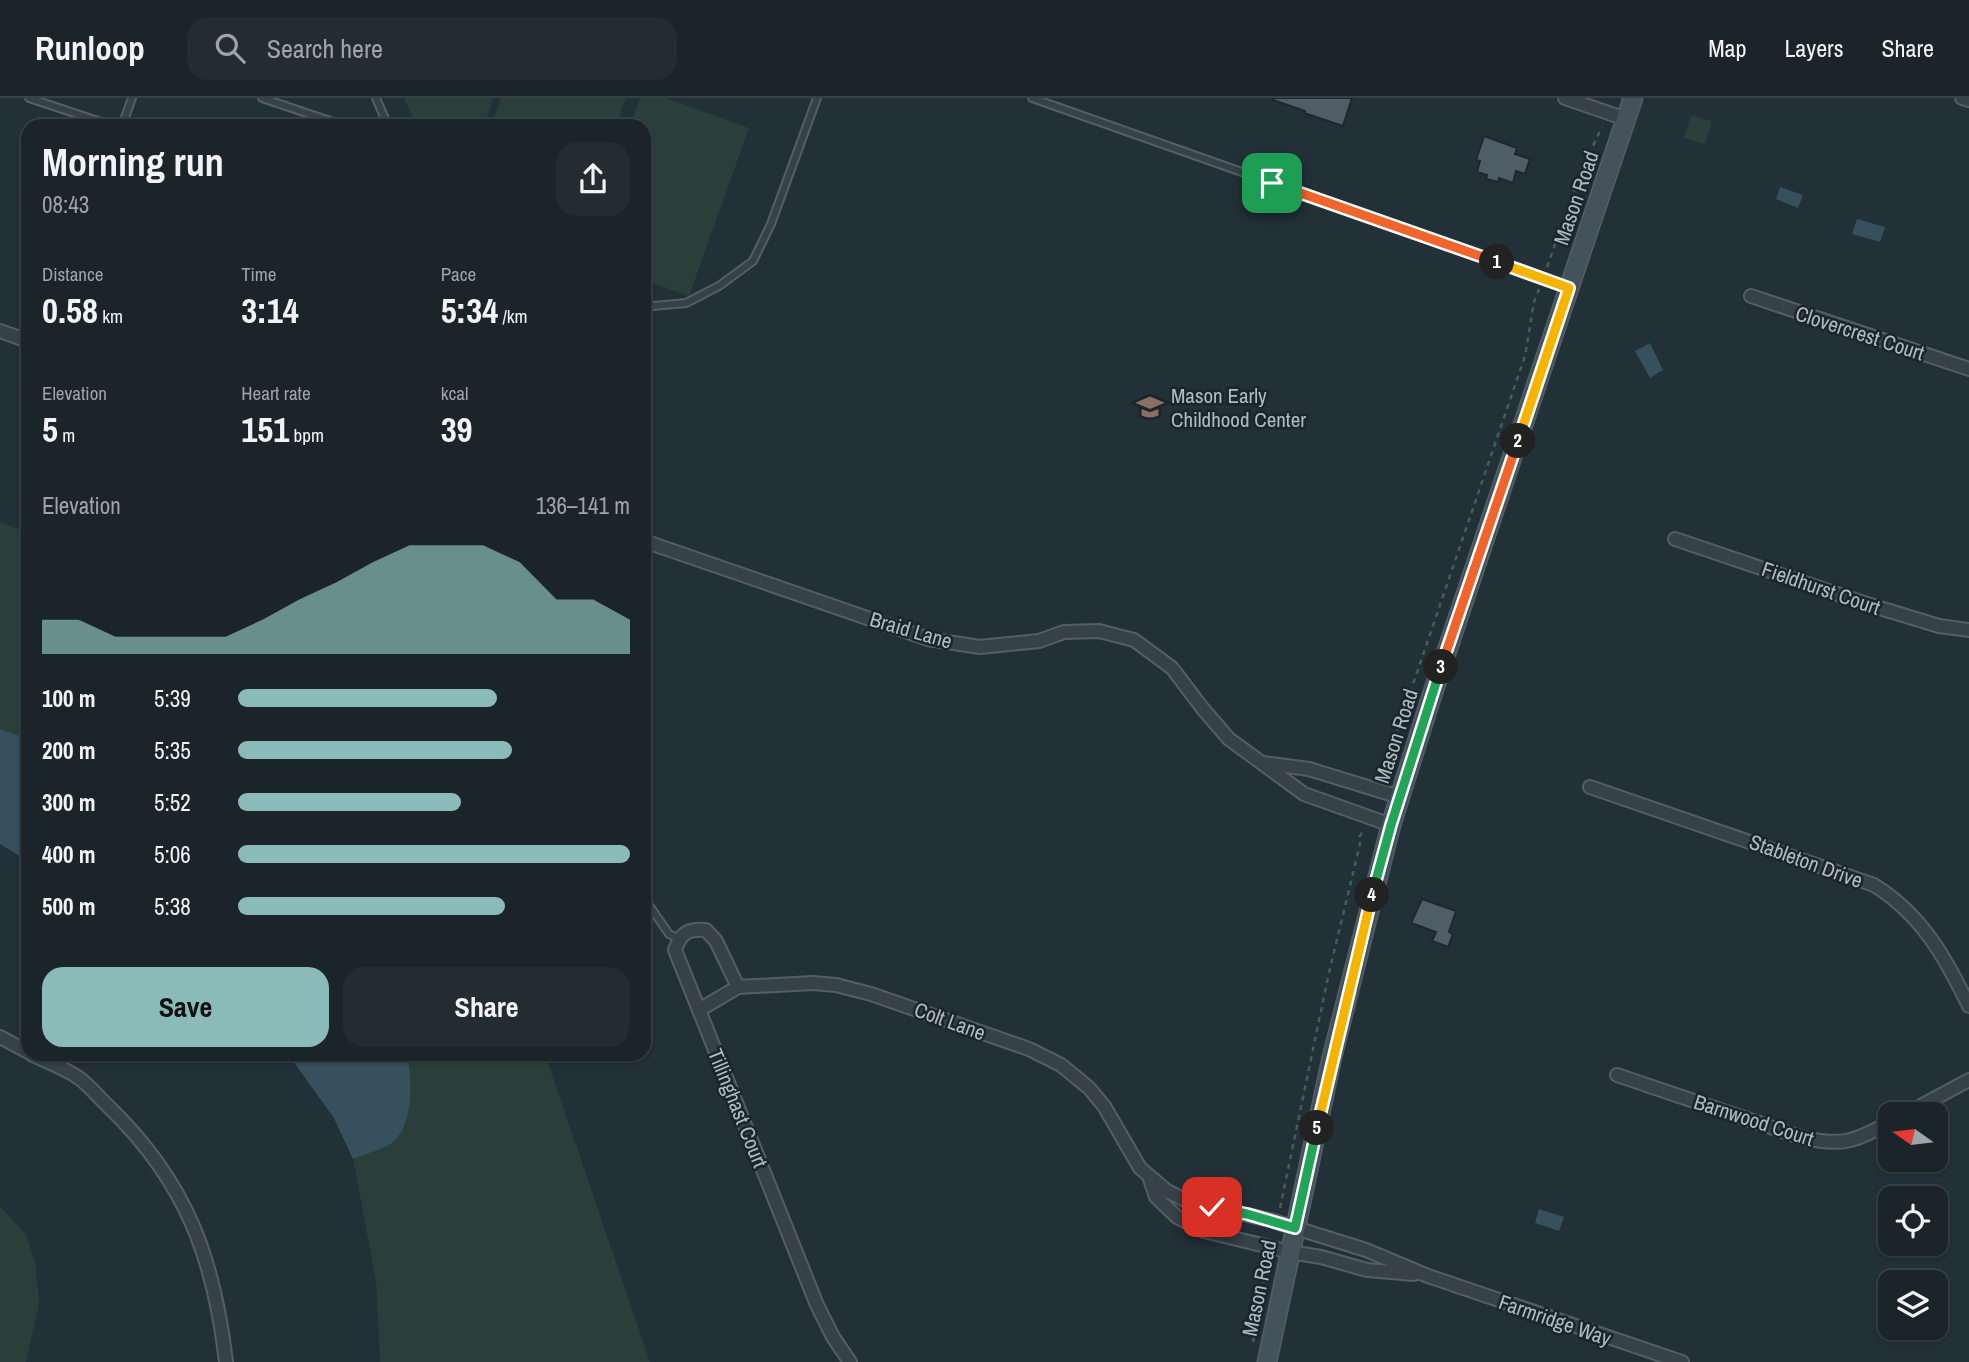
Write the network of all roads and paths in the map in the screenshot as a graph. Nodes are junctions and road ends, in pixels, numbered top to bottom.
1 (29, 98) edge
2 (132, 98) edge
3 (262, 98) edge
4 (376, 98) edge
5 (817, 98) edge
6 (1032, 98) edge
7 (1565, 98) edge
8 (1633, 98) edge
9 (1962, 98) edge
10 (1969, 100) edge
11 (92, 119) edge
12 (124, 119) edge
13 (324, 119) edge
14 (385, 119) edge
15 (1626, 119) junction
16 (1601, 130) dead end
17 (1552, 254) dead end
18 (1569, 288) junction
19 (1751, 296) dead end
20 (1534, 302) dead end
21 (651, 305) edge
22 (0, 331) edge
23 (21, 338) edge
24 (1969, 369) edge
25 (1675, 538) dead end
26 (651, 543) edge
27 (1969, 630) edge
28 (1262, 762) junction
29 (1382, 775) dead end
30 (1590, 787) dead end
31 (1400, 797) junction
32 (1391, 825) junction
33 (1362, 835) dead end
34 (651, 908) edge
35 (679, 939) junction
36 (738, 987) junction
37 (1969, 1006) edge
38 (699, 1010) junction
39 (0, 1037) edge
40 (21, 1048) edge
41 (45, 1061) edge
42 (1616, 1075) dead end
43 (1969, 1080) edge
44 (1928, 1102) edge
45 (1878, 1128) edge
46 (1149, 1176) junction
47 (1282, 1201) dead end
48 (1295, 1228) junction
49 (1290, 1252) junction
50 (1268, 1260) dead end
51 (1428, 1276) junction
52 (1251, 1349) dead end
53 (226, 1362) edge
54 (850, 1362) edge
55 (1267, 1362) edge
56 (1682, 1362) edge

1 - 11 lane
2 - 12 lane
3 - 13 lane
4 - 14 lane
5 - 21 lane
6 - 18 lane
7 - 15 street
8 - 15 main road, Mason Road
9 - 10 street
15 - 18 main road, Mason Road
16 - 17 path
18 - 31 main road, Mason Road
19 - 24 street, Clovercrest Court
20 - 29 path
22 - 23 street
25 - 27 street, Fieldhurst Court
26 - 28 street, Braid Lane
28 - 31 street, Braid Lane
28 - 32 street, Braid Lane
30 - 37 street, Stableton Drive
31 - 32 main road, Mason Road
32 - 48 main road, Mason Road
33 - 47 path
34 - 35 lane
35 - 36 street
35 - 38 street, Tillinghast Court
36 - 38 street, Colt Lane
36 - 46 street, Colt Lane
38 - 54 street, Tillinghast Court
39 - 40 street
41 - 53 street
42 - 45 street, Barnwood Court
43 - 44 street
46 - 48 street, Colt Lane
46 - 49 street, Colt Lane
48 - 49 main road, Mason Road
48 - 51 street, Farmridge Way
49 - 51 street, Farmridge Way
49 - 55 main road, Mason Road
50 - 52 path
51 - 56 street, Farmridge Way

